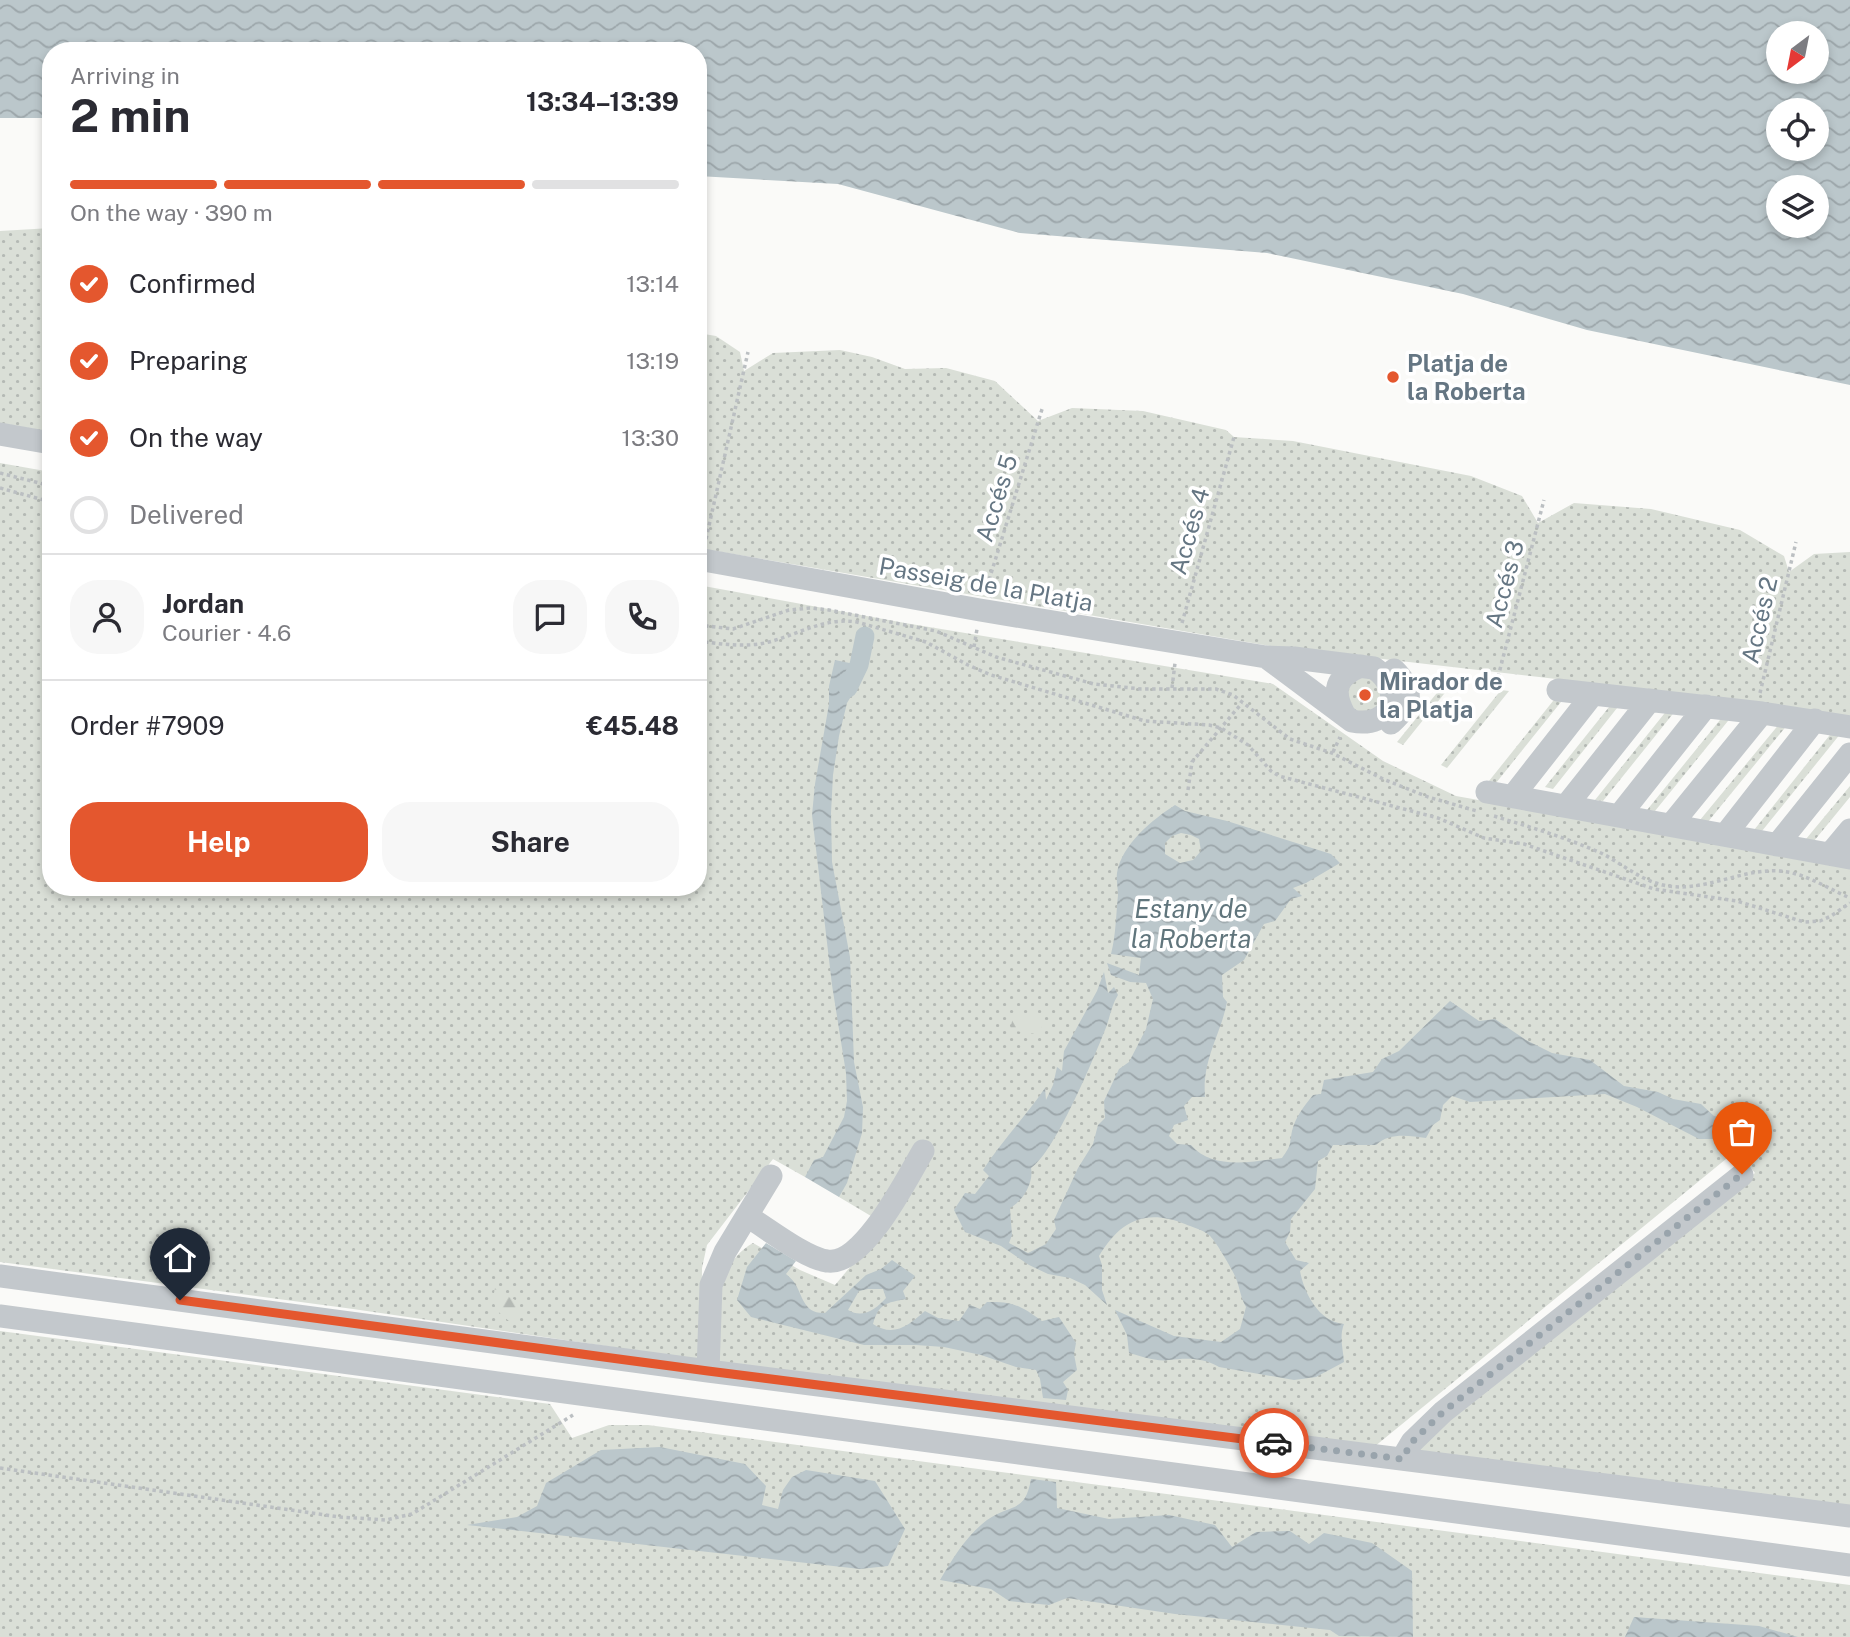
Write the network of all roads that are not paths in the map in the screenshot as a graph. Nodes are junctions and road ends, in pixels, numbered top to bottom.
1 (0, 434) edge
2 (42, 441) edge
3 (707, 550) edge
4 (1266, 657) junction
5 (1360, 666) junction
6 (1394, 670) dead end
7 (1558, 690) dead end
8 (1593, 694) junction
9 (1650, 700) junction
10 (1706, 706) junction
11 (1759, 709) junction
12 (1343, 714) junction
13 (1815, 720) junction
14 (1850, 727) edge
15 (1370, 733) dead end
16 (1850, 754) edge
17 (1513, 796) junction
18 (1486, 806) road end
19 (1566, 806) junction
20 (1619, 816) junction
21 (1671, 825) junction
22 (1850, 830) edge
23 (1725, 835) junction
24 (1777, 845) junction
25 (1840, 856) edge
26 (923, 1151) dead end
27 (1742, 1174) dead end
28 (771, 1176) dead end
29 (747, 1216) junction
30 (0, 1276) edge
31 (0, 1316) edge
32 (708, 1371) junction
33 (1402, 1459) junction
34 (1850, 1516) edge
35 (1850, 1565) edge

1 - 2 street
3 - 4 street, Passeig de la Platja
4 - 5 street, Passeig de la Platja
4 - 12 street, Passeig de la Platja
5 - 12 street
5 - 12 street, Passeig de la Platja
6 - 15 street
7 - 8 street
8 - 9 street
8 - 17 street
9 - 10 street
9 - 19 street
10 - 11 street
10 - 20 street
11 - 13 street
11 - 21 street
13 - 14 street
13 - 23 street
16 - 24 street
17 - 18 street
17 - 19 street
19 - 20 street
20 - 21 street
21 - 23 street
22 - 25 street
23 - 24 street
24 - 25 street
26 - 29 street
27 - 33 street
28 - 29 street
29 - 32 street
30 - 32 street
31 - 35 street
32 - 33 street
33 - 34 street

